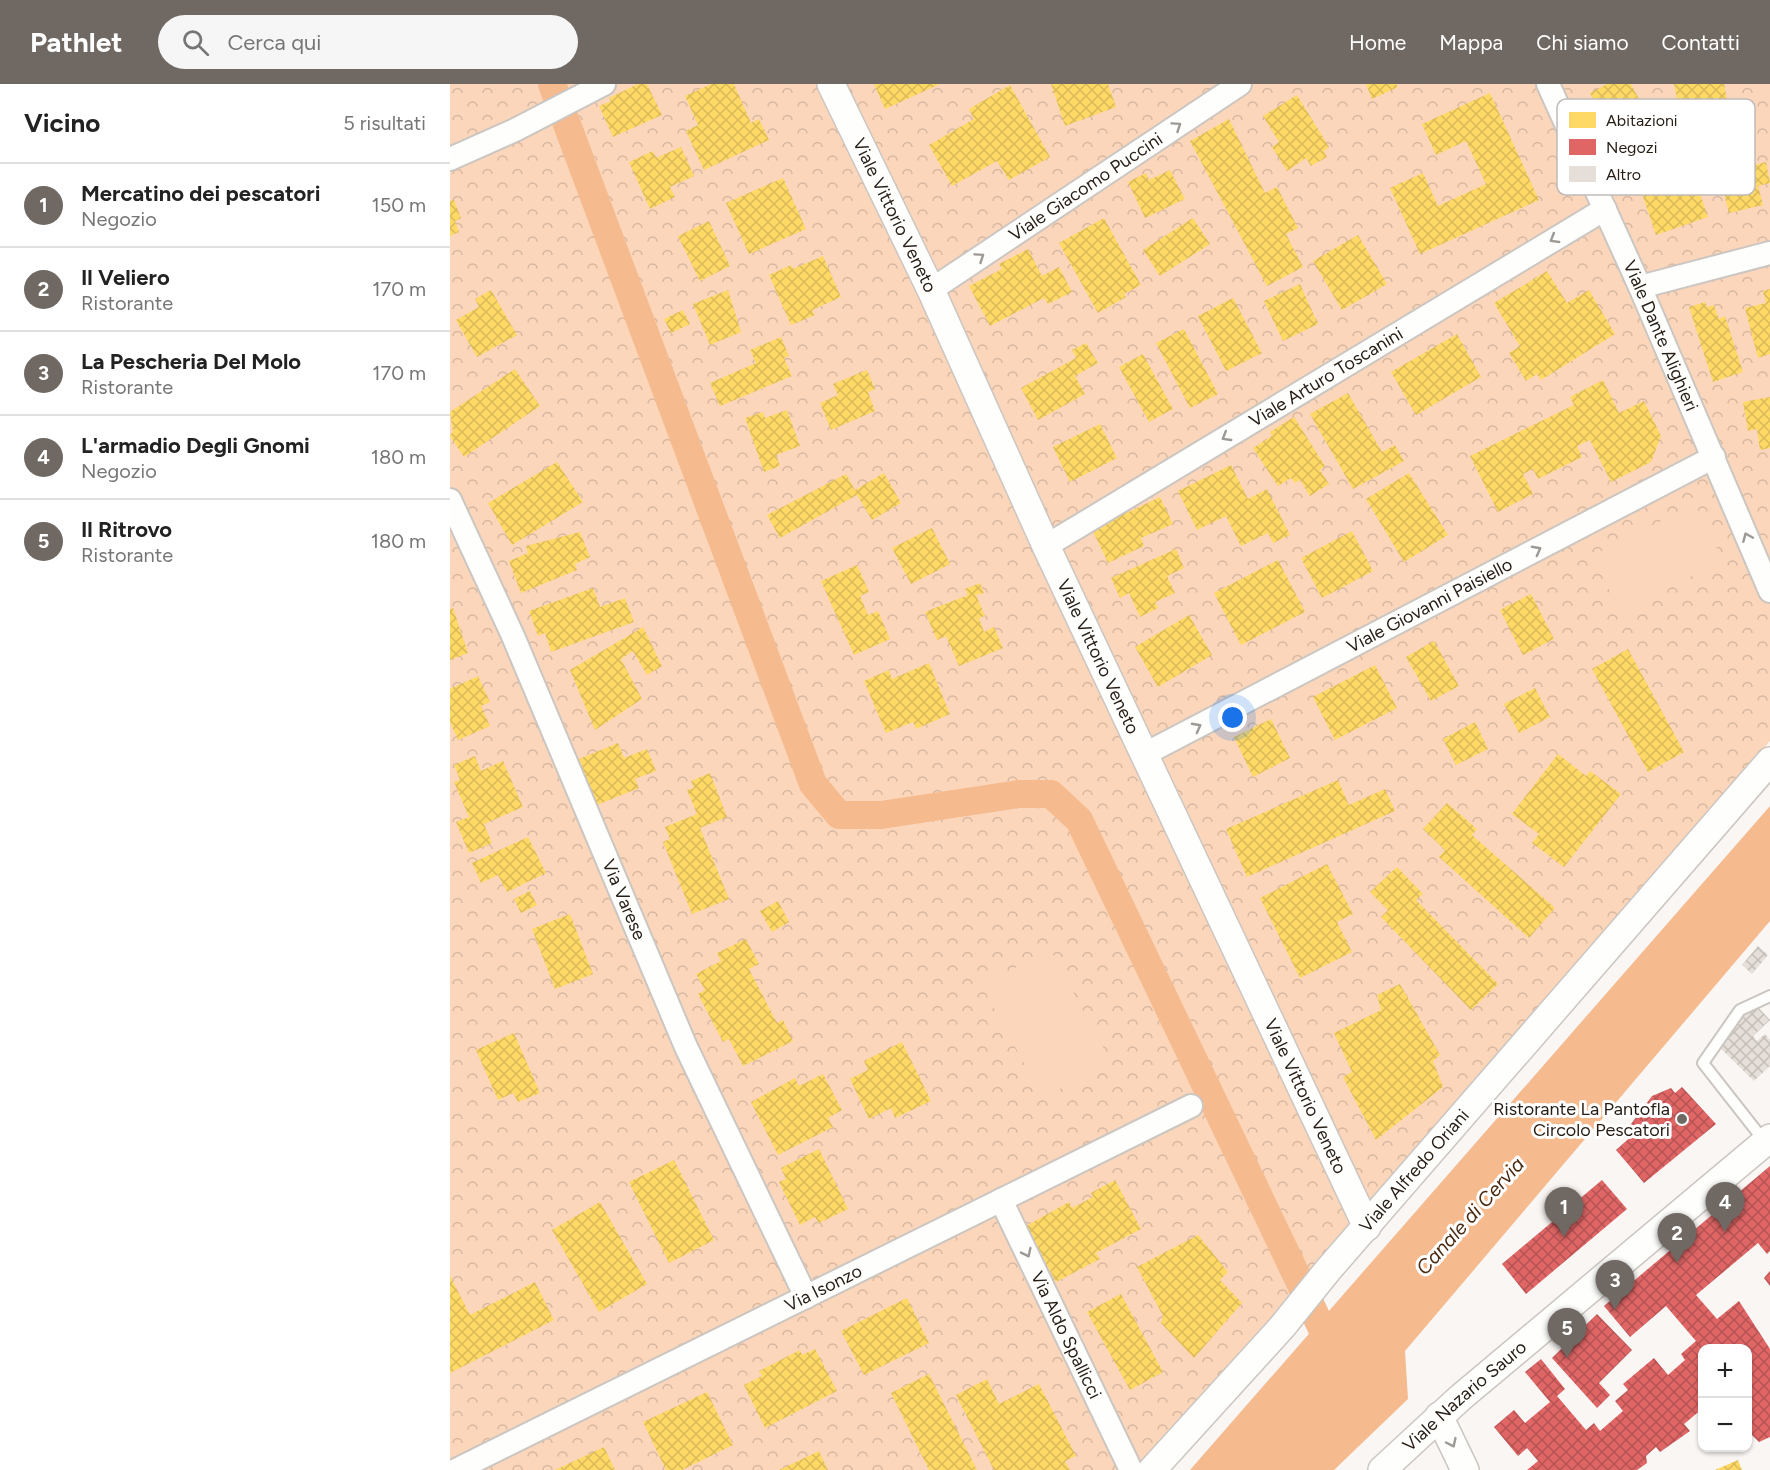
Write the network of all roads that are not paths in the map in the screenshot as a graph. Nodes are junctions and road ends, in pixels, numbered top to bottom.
1 (604, 84) edge
2 (831, 84) edge
3 (1240, 84) edge
4 (1548, 84) edge
5 (1557, 104) edge
6 (450, 159) edge
7 (1599, 195) edge
8 (1605, 209) junction
9 (1770, 253) edge
10 (1640, 287) junction
11 (931, 290) junction
12 (1714, 457) junction
13 (450, 500) edge
14 (1046, 546) junction
15 (1770, 591) edge
16 (1145, 754) junction
17 (1770, 761) edge
18 (1770, 996) edge
19 (1191, 1106) dead end
20 (1768, 1140) edge
21 (1001, 1200) junction
22 (1367, 1227) junction
23 (806, 1297) junction
24 (1439, 1416) junction
25 (456, 1470) edge
26 (1131, 1470) edge
27 (1152, 1470) edge
28 (1382, 1470) edge
29 (1465, 1470) edge

1 - 6 street
2 - 11 street, Viale Vittorio Veneto
11 -> 3 street, Viale Giacomo Puccini
4 - 5 street, Viale Dante Alighieri
7 - 8 street, Viale Dante Alighieri
8 - 10 street, Viale Dante Alighieri
8 -> 14 street, Viale Arturo Toscanini
9 - 10 street
10 - 12 street, Viale Dante Alighieri
11 - 14 street, Viale Vittorio Veneto
15 -> 12 street, Viale Dante Alighieri
16 -> 12 street, Viale Giovanni Paisiello
13 - 23 street, Via Varese
14 - 16 street, Viale Vittorio Veneto
16 - 22 street, Viale Vittorio Veneto
17 - 22 street, Viale Alfredo Oriani
18 - 20 lane
19 - 21 street, Via Isonzo
20 - 24 street, Viale Nazario Sauro
21 - 23 street, Via Isonzo
21 -> 26 street, Via Aldo Spallicci
22 - 27 street, Viale Alfredo Oriani
23 - 25 street, Via Isonzo
24 - 28 street, Viale Nazario Sauro
24 -> 29 street

